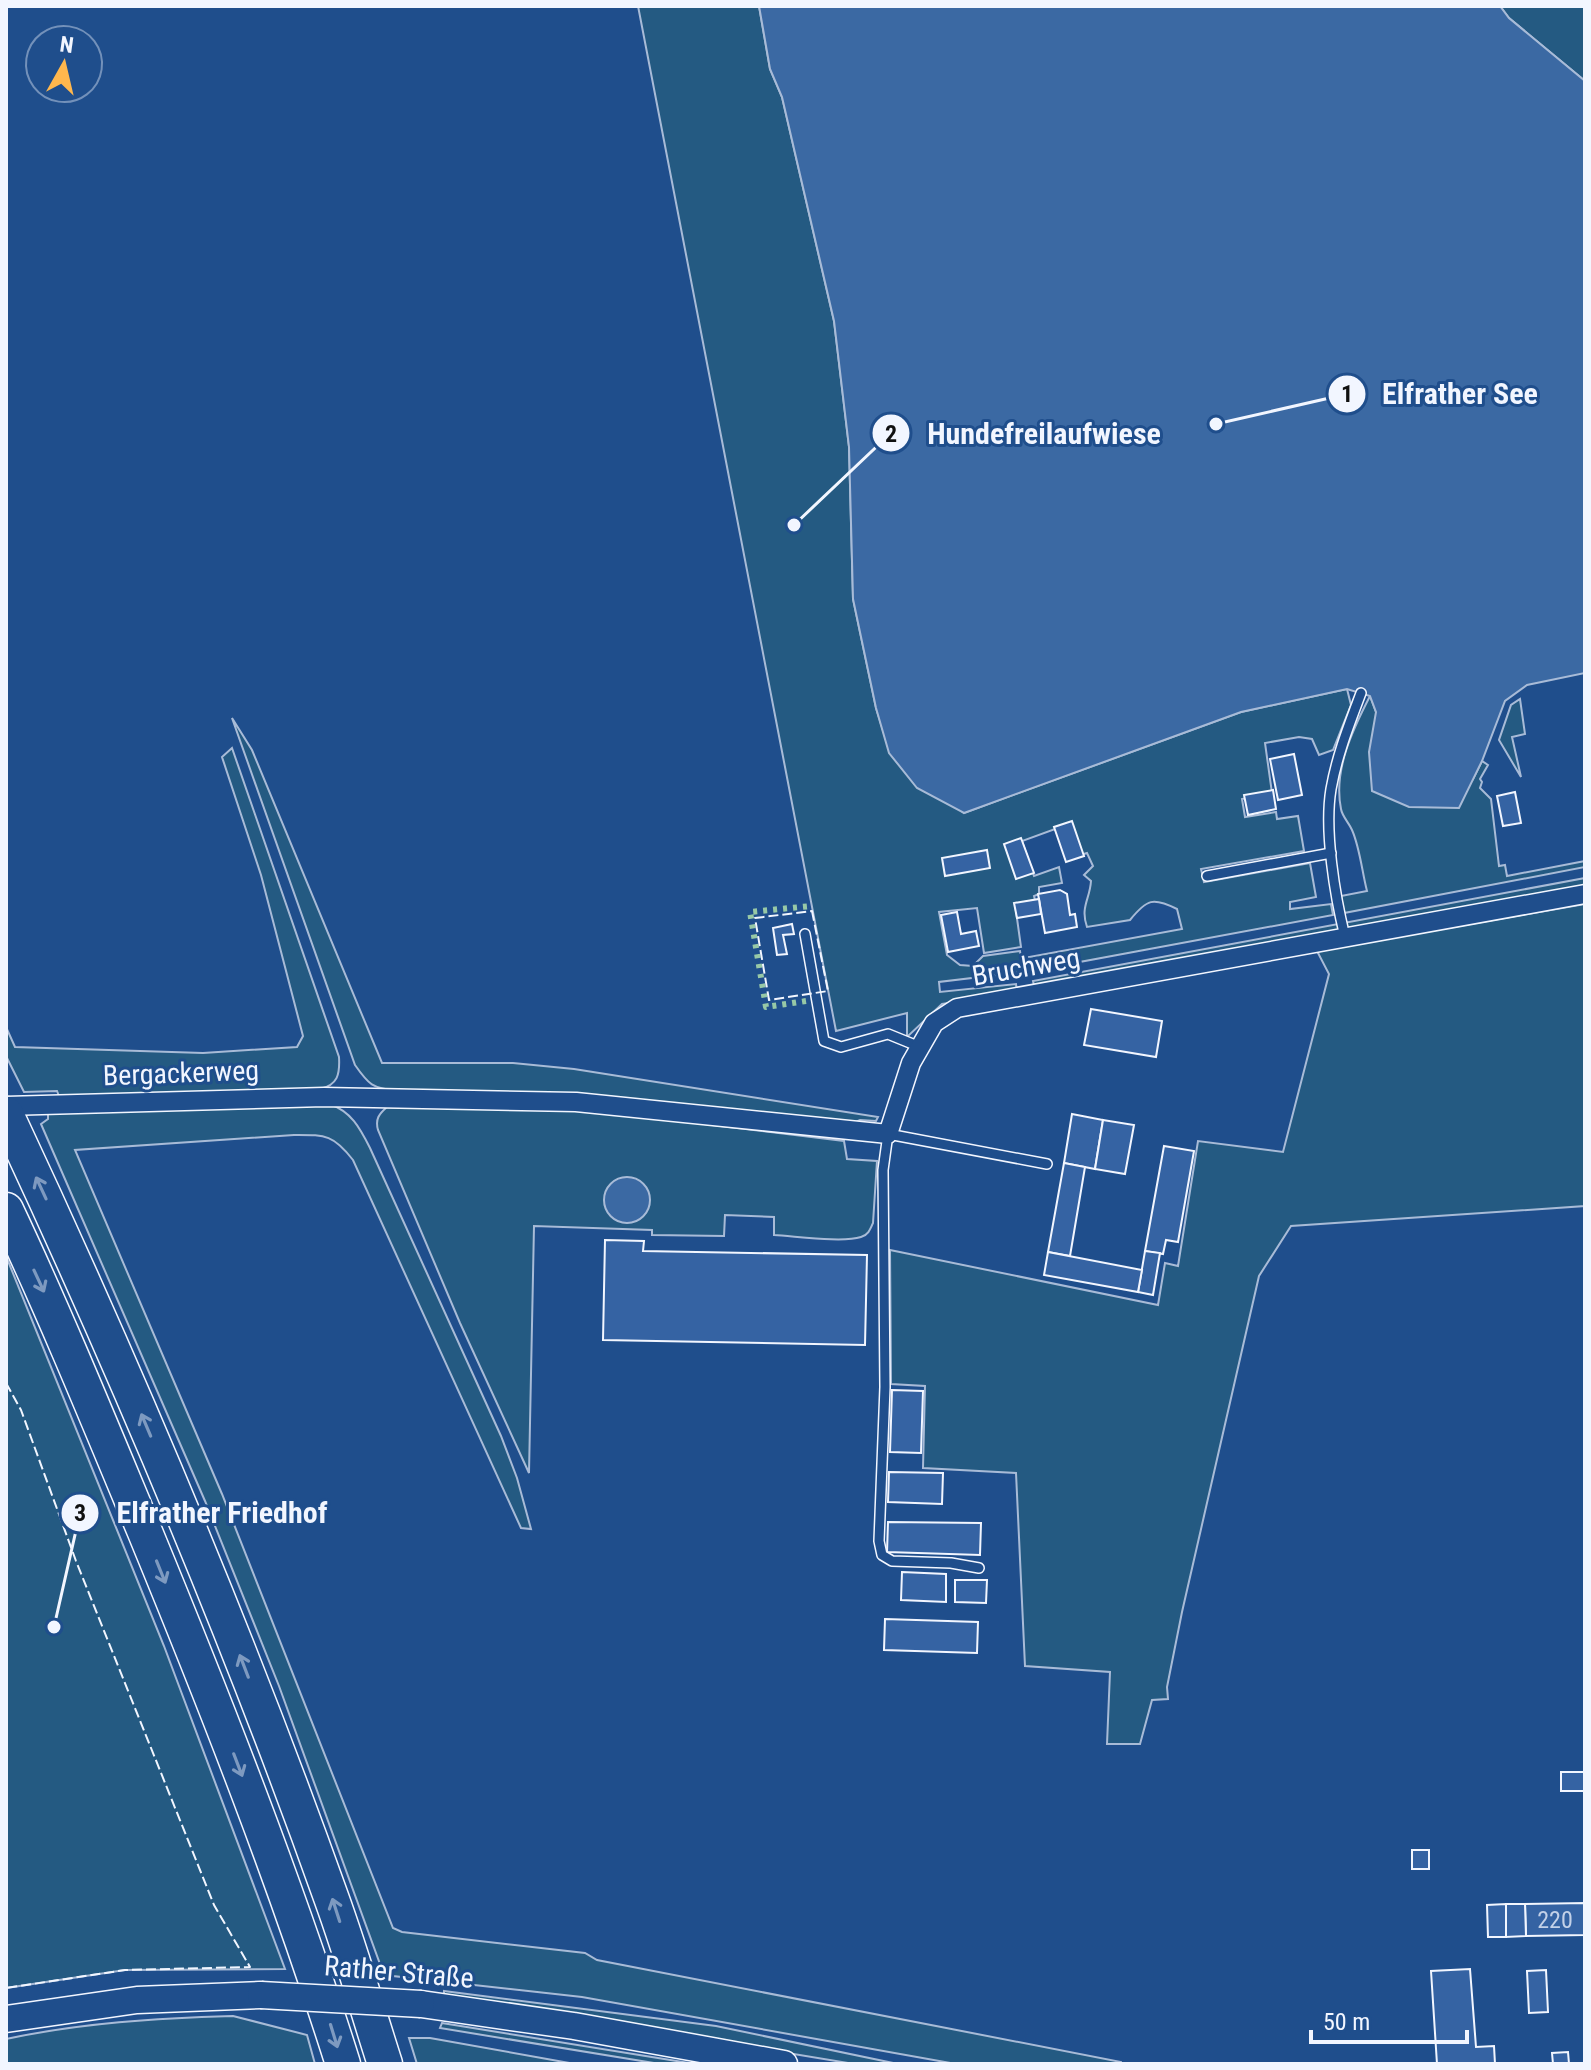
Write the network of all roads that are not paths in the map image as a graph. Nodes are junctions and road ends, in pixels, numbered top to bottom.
1 (1361, 693) dead end
2 (1331, 853) junction
3 (1207, 876) dead end
4 (1585, 894) edge
5 (805, 934) dead end
6 (1345, 937) junction
7 (920, 1047) junction
8 (6, 1106) edge
9 (6, 1114) edge
10 (888, 1134) junction
11 (1047, 1164) dead end
12 (6, 1210) edge
13 (979, 1568) dead end
14 (6, 2019) edge
15 (343, 2064) edge
16 (385, 2064) edge
17 (784, 2064) edge

1 - 2 lane
2 - 3 lane
2 - 6 lane
4 - 6 street, Bruchweg
5 - 7 lane
6 - 7 street, Bruchweg
7 - 10 street, Bruchweg
8 - 10 street, Bergackerweg
16 -> 9 highway
10 - 11 lane
10 - 13 lane
12 -> 15 highway
14 - 17 main road, Rather Straße, bridge

